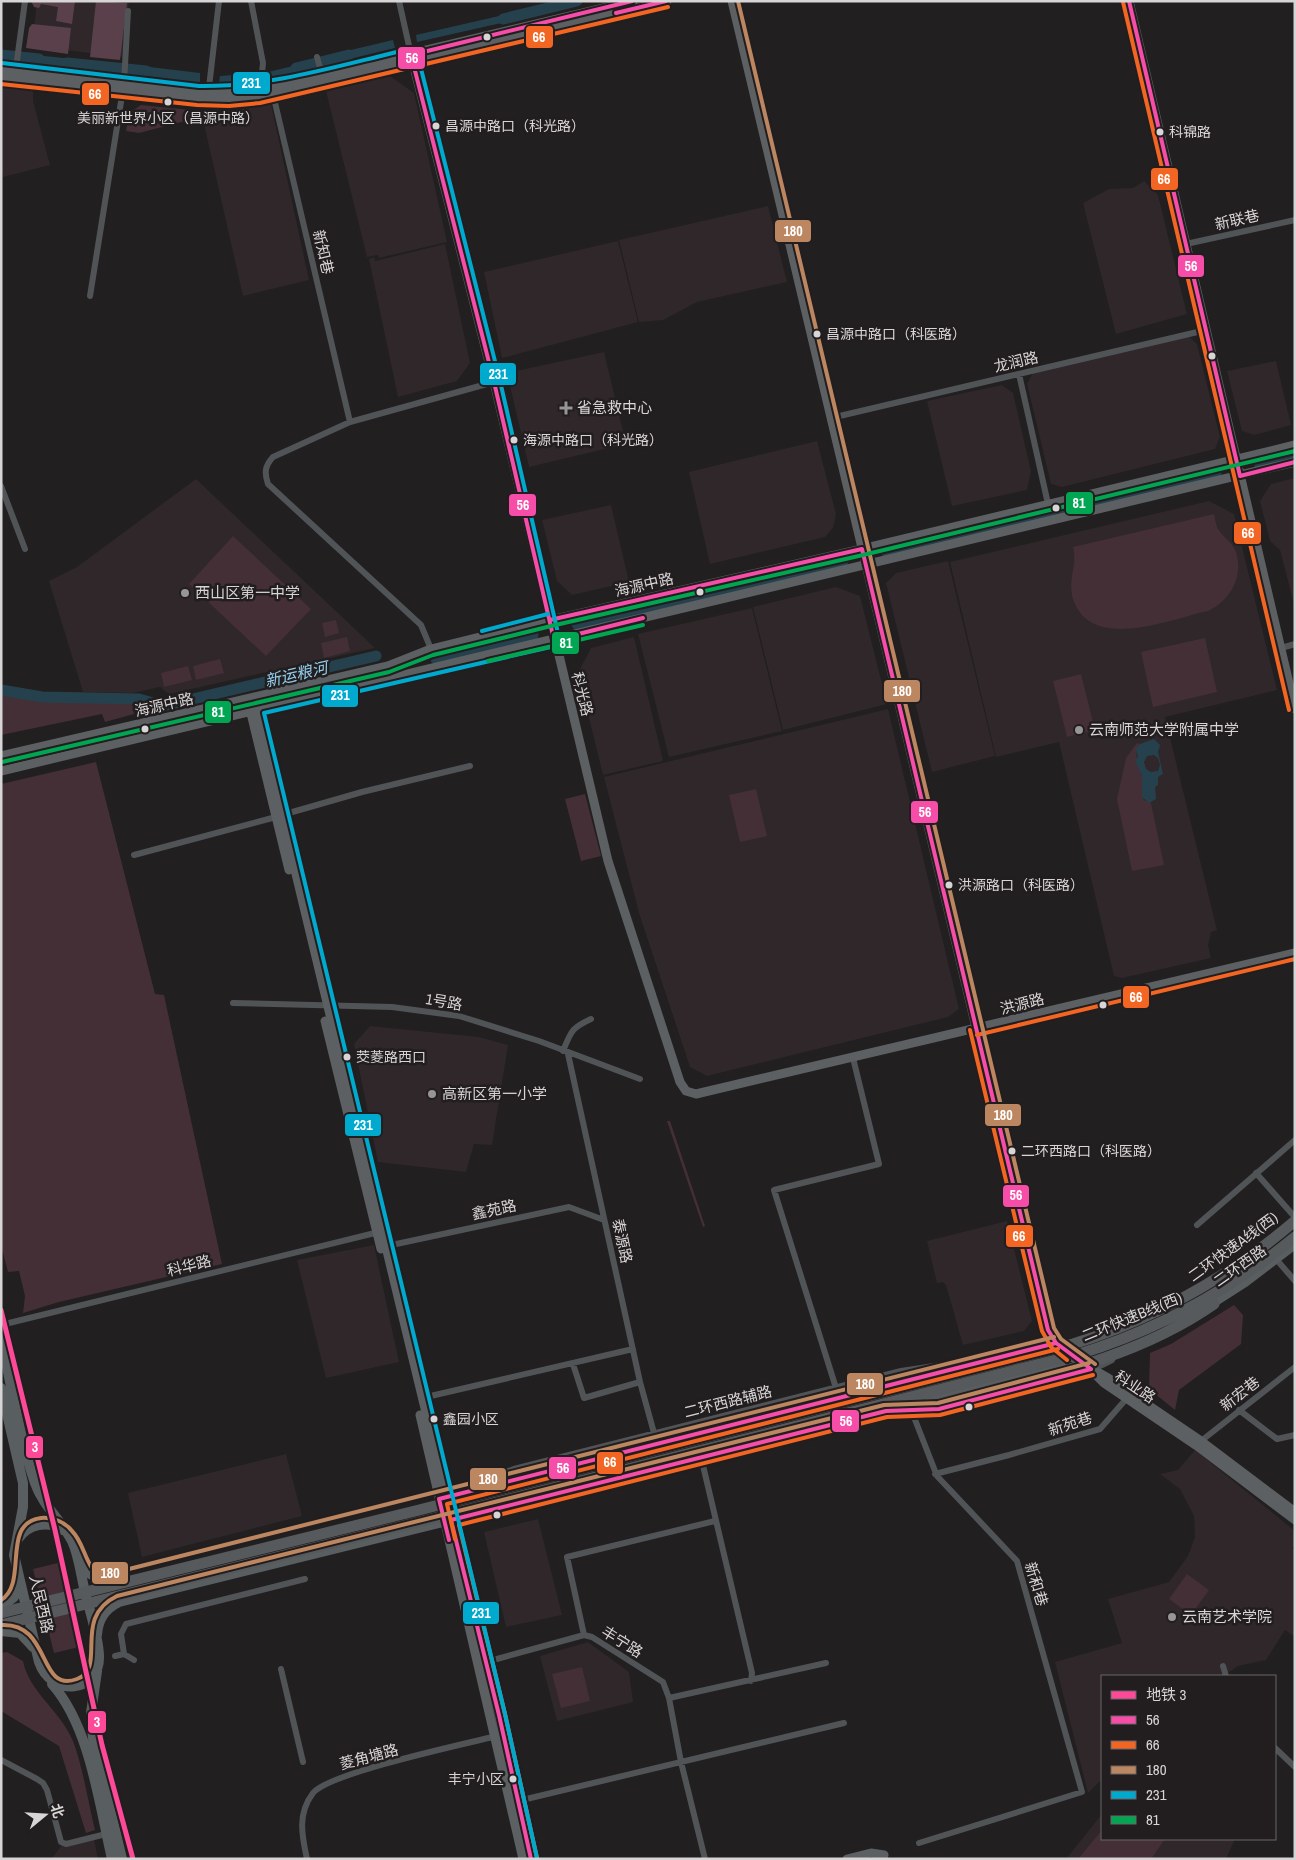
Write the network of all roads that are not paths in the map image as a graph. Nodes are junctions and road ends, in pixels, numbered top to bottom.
1 (25, 1) edge
2 (219, 1) edge
3 (251, 1) edge
4 (398, 1) edge
5 (633, 1) edge
6 (667, 1) edge
7 (732, 1) edge
8 (1128, 1) edge
9 (128, 11) dead end
10 (317, 57) dead end
11 (412, 58) junction
12 (1, 69) edge
13 (16, 72) junction
14 (321, 74) junction
15 (1, 78) edge
16 (124, 83) junction
17 (269, 92) junction
18 (208, 93) junction
19 (1295, 220) edge
20 (1186, 244) junction
21 (90, 296) dead end
22 (1206, 330) junction
23 (1019, 374) junction
24 (494, 382) junction
25 (831, 418) junction
26 (350, 422) junction
27 (1295, 445) edge
28 (1236, 458) junction
29 (1295, 462) edge
30 (1240, 476) junction
31 (1, 486) edge
32 (1048, 504) junction
33 (25, 549) dead end
34 (862, 550) junction
35 (865, 565) junction
36 (550, 620) junction
37 (554, 640) junction
38 (1295, 644) edge
39 (1281, 648) junction
40 (431, 650) junction
41 (251, 699) junction
42 (253, 709) junction
43 (1295, 709) edge
44 (1, 756) edge
45 (470, 766) dead end
46 (1, 771) edge
47 (279, 816) junction
48 (134, 855) dead end
49 (1295, 953) edge
50 (233, 1003) dead end
51 (324, 1005) junction
52 (591, 1019) dead end
53 (976, 1029) junction
54 (566, 1052) junction
55 (854, 1058) junction
56 (640, 1079) dead end
57 (696, 1094) joint
58 (1295, 1140) edge
59 (1256, 1174) junction
60 (1294, 1217) edge
61 (604, 1220) junction
62 (1197, 1225) dead end
63 (379, 1232) junction
64 (1295, 1236) edge
65 (1295, 1244) edge
66 (387, 1246) junction
67 (1276, 1260) junction
68 (1261, 1264) junction
69 (1295, 1282) edge
70 (1, 1325) edge
71 (1143, 1338) junction
72 (1, 1339) edge
73 (1056, 1343) junction
74 (633, 1349) junction
75 (1023, 1352) junction
76 (1078, 1361) junction
77 (573, 1364) junction
78 (1295, 1366) edge
79 (1091, 1369) junction
80 (972, 1371) junction
81 (640, 1382) junction
82 (1, 1388) edge
83 (836, 1388) junction
84 (422, 1398) junction
85 (1127, 1398) junction
86 (1239, 1410) junction
87 (886, 1411) junction
88 (912, 1412) junction
89 (654, 1433) junction
90 (1295, 1435) edge
91 (1201, 1441) junction
92 (701, 1457) junction
93 (936, 1474) junction
94 (480, 1489) junction
95 (443, 1501) junction
96 (1295, 1512) edge
97 (447, 1518) junction
98 (1295, 1520) edge
99 (715, 1521) junction
100 (69, 1536) junction
101 (15, 1548) junction
102 (75, 1549) junction
103 (16, 1563) junction
104 (165, 1567) junction
105 (305, 1580) dead end
106 (170, 1590) junction
107 (1, 1607) edge
108 (1, 1613) edge
109 (1, 1625) edge
110 (1, 1631) edge
111 (584, 1635) junction
112 (98, 1648) junction
113 (124, 1654) junction
114 (115, 1656) dead end
115 (134, 1660) dead end
116 (39, 1662) junction
117 (486, 1662) junction
118 (99, 1663) junction
119 (826, 1663) dead end
120 (1224, 1666) dead end
121 (281, 1668) dead end
122 (1226, 1675) edge
123 (45, 1676) junction
124 (751, 1681) junction
125 (670, 1698) junction
126 (844, 1723) dead end
127 (499, 1736) junction
128 (1276, 1749) edge
129 (1, 1760) edge
130 (303, 1762) dead end
131 (681, 1762) junction
132 (1295, 1767) edge
133 (518, 1801) junction
134 (106, 1834) junction
135 (919, 1842) dead end
136 (886, 1857) edge
137 (112, 1859) edge
138 (122, 1859) edge
139 (307, 1859) edge
140 (523, 1859) edge
141 (531, 1859) edge
142 (705, 1859) edge
143 (847, 1859) edge

1 - 13 street
2 - 18 street
3 - 17 street, 新知巷
4 - 11 street
5 - 11 street
6 - 11 street
7 - 25 street
8 - 20 street
9 - 16 street
10 - 14 street
11 - 14 street
11 - 17 street
11 - 24 street, 科光路
12 - 13 street
13 - 15 street
13 - 16 street
14 - 17 street
16 - 18 street
16 - 21 street
17 - 18 street
17 - 26 street, 新知巷
19 - 20 street, 新联巷
20 - 22 street
22 - 23 street, 龙润路
22 - 28 street
23 - 25 street, 龙润路
23 - 32 street
24 - 26 street
24 - 36 street, 科光路
25 - 34 street
26 - 40 street
27 - 28 street, 海源中路
28 - 30 street
28 - 32 street, 海源中路
29 - 30 street, 海源中路
30 - 35 street, 海源中路
30 - 39 street
31 - 33 street
32 - 34 street, 海源中路
34 - 35 street
34 - 36 street, 海源中路
35 - 37 street, 海源中路
35 - 53 street
36 - 37 street, 科光路
36 - 40 street, 海源中路
37 - 42 street, 海源中路
37 - 57 street, 科光路
38 - 39 street
39 - 43 street
40 - 41 street, 海源中路
41 - 42 street
41 - 44 street, 海源中路
42 - 46 street, 海源中路
42 - 47 street
45 - 47 street
47 - 48 street
47 - 51 street
49 - 53 street, 洪源路
50 - 51 street, 1号路
51 - 54 street, 1号路
51 - 63 street
52 - 54 street
53 - 55 street, 洪源路
53 - 73 street
54 - 56 street, 1号路
54 - 61 street, 泰源路
55 - 57 street, 洪源路
55 - 83 street
58 - 59 street
59 - 60 street
59 - 62 street
60 - 73 main road, 二环西路
60 - 80 highway, 二环快速A线(西), bridge
61 - 66 street, 鑫苑路
61 - 74 street, 泰源路
63 - 66 street
63 - 70 street, 科华路
63 - 95 street
64 - 68 highway, 二环快速B线(西), bridge
65 - 67 main road, 二环西路
66 - 84 street
67 - 69 street
67 - 71 main road, 二环西路
68 - 87 highway, bridge
68 - 109 highway, 二环快速B线(西), bridge
71 - 76 main road, 二环西路
71 - 79 street
72 - 100 main road
73 - 75 main road, 二环西路
73 - 76 street
74 - 77 street
74 - 81 street, 泰源路
75 - 83 street, 二环西路辅路
75 - 94 main road, 二环西路
76 - 79 street
76 - 87 main road, 二环西路
77 - 81 street
77 - 84 street
78 - 86 street, 新宏巷
79 - 85 street, 科业路
79 - 88 street
79 - 91 street, 科业路
80 - 94 highway, bridge
80 - 108 highway, 二环快速A线(西), bridge
81 - 89 street, 泰源路
82 - 101 main road, 人民西路
83 - 89 street, 二环西路辅路
84 - 95 street
85 - 93 street, 新苑巷
85 - 98 street, 科业路
86 - 90 street
86 - 91 street, 新宏巷
87 - 88 street
87 - 92 main road, 二环西路
88 - 93 street, 新和巷
89 - 95 street, 二环西路辅路
91 - 96 street, 科业路
92 - 97 main road, 二环西路
92 - 99 street
93 - 135 street, 新和巷
94 - 95 main road, 二环西路
95 - 97 street
95 - 97 main road
95 - 104 main road
97 - 106 main road
97 - 117 street
97 - 127 street
99 - 111 street
99 - 124 street
100 - 101 main road
100 - 102 main road
101 - 103 main road, 人民西路
102 - 104 main road
102 - 112 main road
103 - 107 main road
103 - 116 main road, 人民西路
104 - 106 main road
105 - 113 street
106 - 112 main road
110 - 116 main road
111 - 117 street, 丰宁路
111 - 125 street, 丰宁路
112 - 118 main road
113 - 114 street
113 - 115 street
116 - 123 main road, 人民西路
117 - 127 street
118 - 123 main road
118 - 138 main road
119 - 124 street
120 - 122 street
121 - 130 street
123 - 134 main road, 人民西路
124 - 125 street
125 - 131 street, 丰宁路
126 - 131 street
127 - 133 street
127 - 139 street, 菱角塘路
127 - 140 street
128 - 132 street
129 - 134 street
131 - 133 street
131 - 142 street, 丰宁路
133 - 141 street
134 - 137 main road, 人民西路
136 - 143 street

